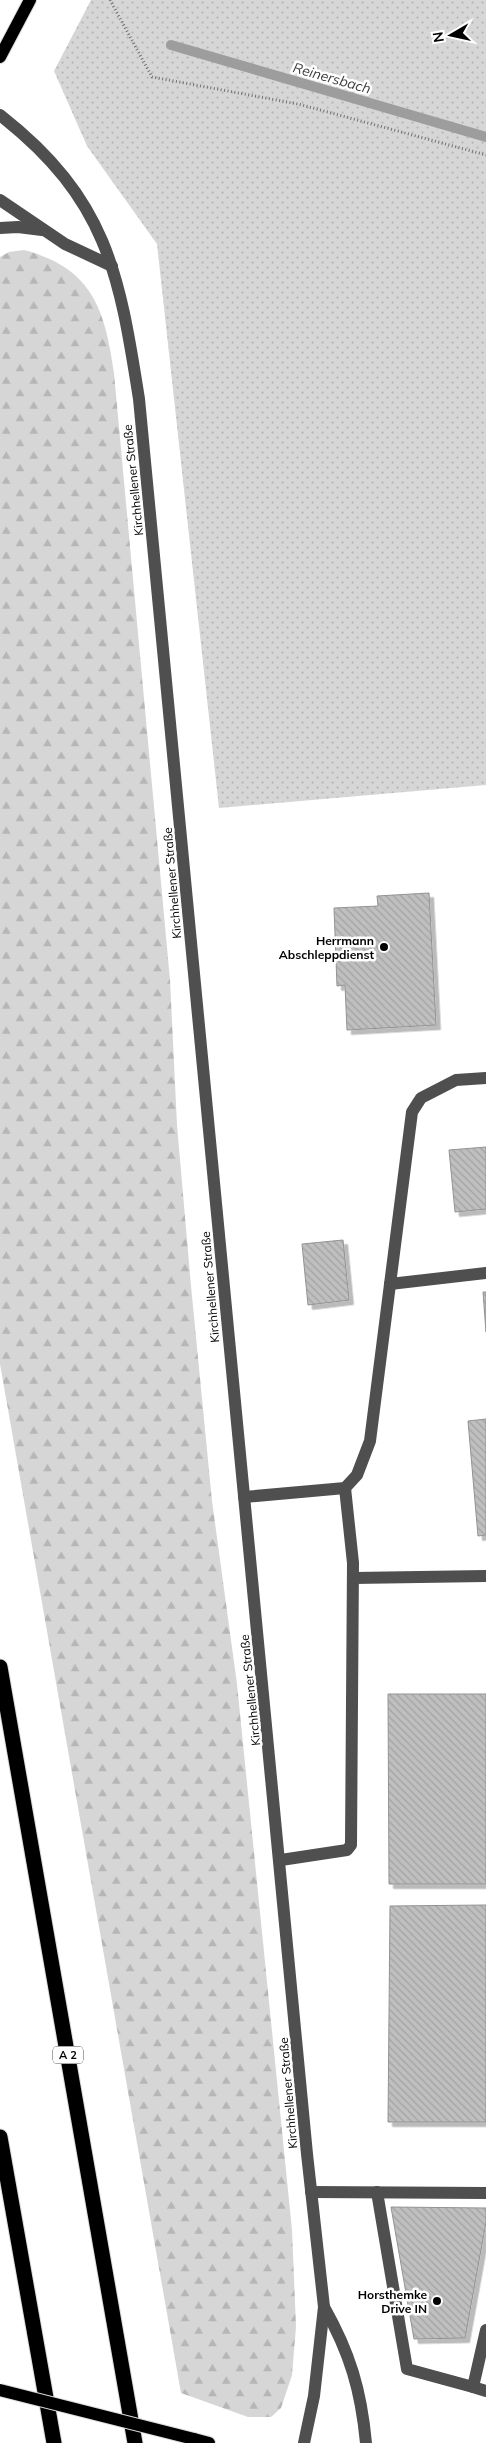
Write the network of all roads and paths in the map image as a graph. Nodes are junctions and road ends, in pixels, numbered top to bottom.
1 (30, 0) edge
2 (110, 0) edge
3 (0, 57) edge
4 (0, 116) edge
5 (486, 156) edge
6 (0, 200) edge
7 (0, 228) edge
8 (45, 231) junction
9 (112, 266) junction
10 (486, 1078) edge
11 (486, 1273) edge
12 (390, 1284) junction
13 (345, 1488) junction
14 (244, 1498) junction
15 (486, 1576) edge
16 (353, 1578) junction
17 (0, 1667) edge
18 (280, 1860) junction
19 (0, 2137) edge
20 (311, 2192) junction
21 (377, 2192) junction
22 (486, 2193) edge
23 (324, 2307) junction
24 (486, 2330) edge
25 (480, 2389) edge
26 (0, 2390) edge
27 (54, 2443) edge
28 (136, 2443) edge
29 (209, 2443) edge
30 (304, 2443) edge
31 (366, 2443) edge

1 - 3 main road
2 - 5 path
4 - 9 street, Kirchhellener Straße
6 - 8 street
7 - 8 street
8 - 9 street
9 - 14 street, Kirchhellener Straße
10 - 12 street
11 - 12 street
12 - 13 street
13 - 14 street
13 - 16 street
14 - 18 street, Kirchhellener Straße
15 - 16 street
16 - 18 street
17 - 28 highway, A 2
18 - 20 street, Kirchhellener Straße
19 - 27 highway
20 - 21 street
20 - 23 street, Kirchhellener Straße
21 - 22 street
21 - 25 street
23 - 30 street, Kirchhellener Straße
23 - 31 street, Kirchhellener Straße
24 - 25 street
26 - 29 main road, bridge

